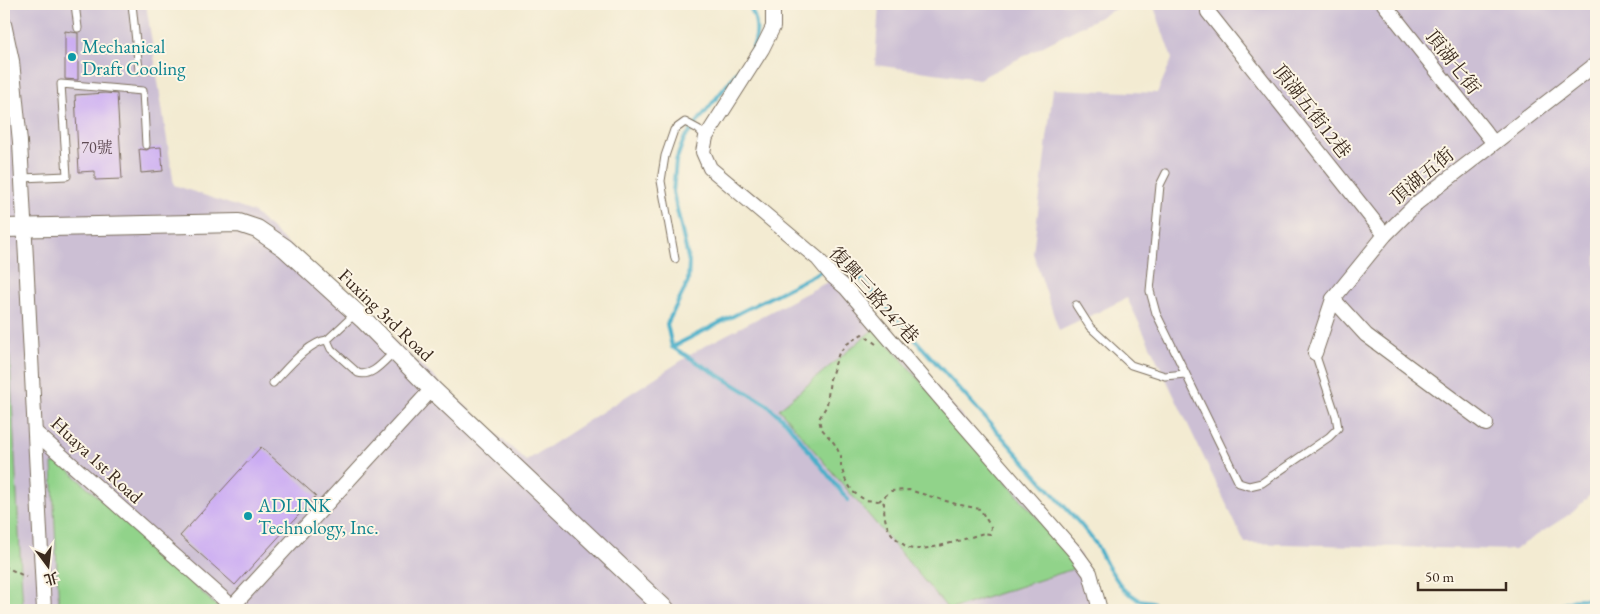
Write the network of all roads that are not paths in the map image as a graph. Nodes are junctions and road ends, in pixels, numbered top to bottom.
1 (75, 4) edge
2 (132, 4) edge
3 (773, 4) edge
4 (1384, 4) edge
5 (1208, 12) dead end
6 (4, 24) edge
7 (78, 28) dead end
8 (1596, 64) edge
9 (139, 70) dead end
10 (702, 133) junction
11 (1493, 142) junction
12 (146, 144) dead end
13 (1166, 173) dead end
14 (22, 178) junction
15 (24, 227) junction
16 (4, 228) edge
17 (1385, 234) junction
18 (675, 259) dead end
19 (1333, 299) junction
20 (1076, 305) dead end
21 (356, 313) junction
22 (327, 340) junction
23 (395, 351) junction
24 (1315, 353) joint
25 (1185, 374) junction
26 (273, 383) dead end
27 (432, 389) junction
28 (1486, 424) dead end
29 (35, 432) junction
30 (234, 608) edge
31 (44, 610) edge
32 (666, 610) edge
33 (1100, 610) edge

1 - 7 lane
2 - 9 lane
3 - 10 street
4 - 11 street, 頂湖七街
5 - 17 street, 頂湖五街12巷
6 - 14 street, Huaya 1st Road
8 - 11 street, 頂湖五街
10 - 18 lane
10 - 33 street, 復興三路247巷
11 - 17 street, 頂湖五街
12 - 14 lane
13 - 25 lane
14 - 15 street, Huaya 1st Road
15 - 16 street, Fuxing 3rd Road
15 - 21 street, Fuxing 3rd Road
15 - 29 street, Huaya 1st Road
17 - 19 street, 頂湖五街
19 - 24 street, 頂湖五街
19 - 28 street
20 - 25 lane
21 - 22 lane
21 - 23 street, Fuxing 3rd Road
22 - 23 lane
22 - 26 lane
23 - 27 street, Fuxing 3rd Road
24 - 25 lane
27 - 30 street
27 - 32 street, Fuxing 3rd Road
29 - 30 street, Huaya 1st Road
29 - 31 street

